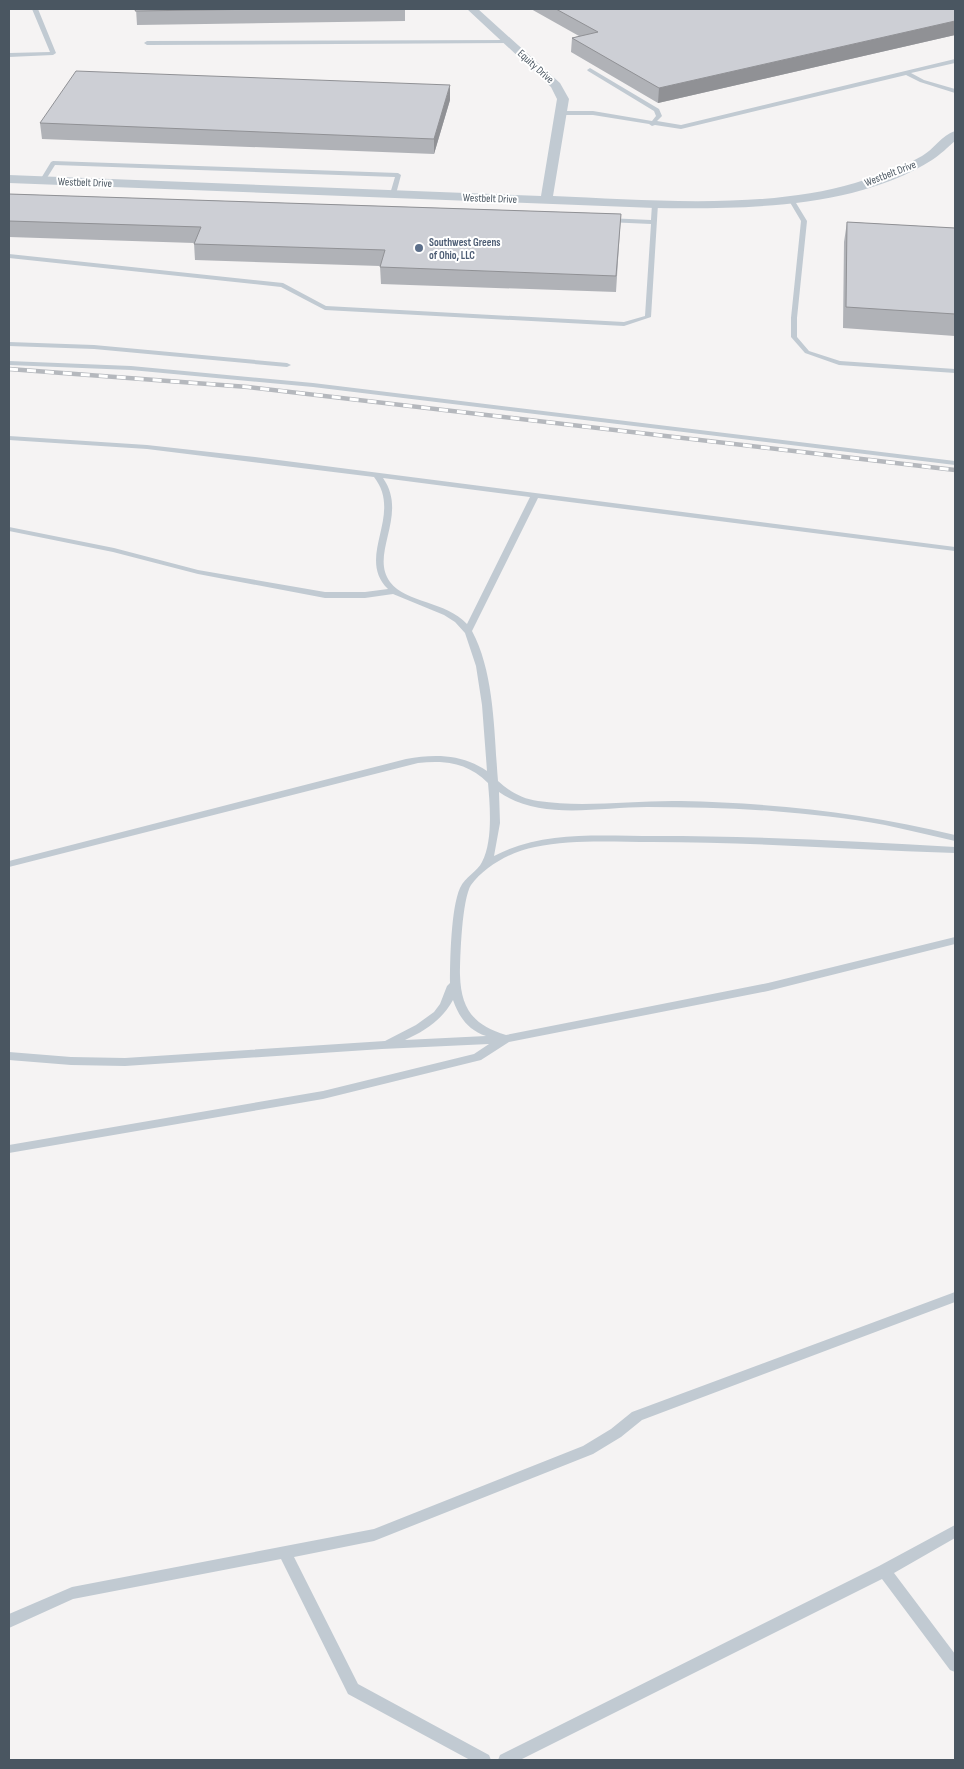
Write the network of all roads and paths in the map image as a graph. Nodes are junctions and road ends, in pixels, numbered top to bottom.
1 (35, 9) edge
2 (472, 9) edge
3 (508, 41) junction
4 (147, 43) dead end
5 (9, 54) edge
6 (955, 61) edge
7 (590, 70) dead end
8 (907, 72) junction
9 (955, 91) edge
10 (562, 113) junction
11 (652, 124) junction
12 (954, 138) edge
13 (9, 178) edge
14 (43, 180) junction
15 (392, 194) junction
16 (791, 199) junction
17 (546, 200) junction
18 (655, 204) junction
19 (595, 220) edge
20 (655, 222) junction
21 (9, 256) edge
22 (9, 344) edge
23 (9, 363) edge
24 (287, 365) dead end
25 (955, 371) edge
26 (9, 438) edge
27 (955, 463) edge
28 (377, 474) junction
29 (535, 495) junction
30 (9, 529) edge
31 (955, 549) edge
32 (395, 591) junction
33 (468, 631) junction
34 (493, 782) junction
35 (955, 838) edge
36 (955, 850) edge
37 (487, 863) junction
38 (9, 864) edge
39 (955, 941) edge
40 (454, 972) junction
41 (506, 1039) junction
42 (382, 1045) junction
43 (9, 1056) edge
44 (9, 1150) edge
45 (955, 1298) edge
46 (955, 1531) edge
47 (285, 1552) junction
48 (884, 1571) junction
49 (9, 1621) edge
50 (955, 1665) edge
51 (484, 1760) edge
52 (505, 1760) edge

1 - 5 lane
2 - 3 street, Equity Drive
3 - 4 lane
3 - 10 street, Equity Drive
6 - 8 lane
7 - 11 lane
8 - 9 lane
8 - 11 lane
10 - 11 lane
10 - 17 street, Equity Drive
12 - 16 street, Westbelt Drive
13 - 14 street, Westbelt Drive
14 - 15 street, Westbelt Drive
14 - 15 lane
15 - 17 street, Westbelt Drive
16 - 18 street, Westbelt Drive
16 - 25 lane
17 - 18 street, Westbelt Drive
18 - 20 lane
19 - 20 lane
20 - 21 lane
22 - 24 lane
23 - 27 lane
26 - 28 lane
28 - 29 lane
28 - 32 lane
29 - 31 lane
29 - 33 lane
30 - 32 lane
32 - 33 lane
33 - 34 lane
34 - 35 lane
34 - 37 lane
34 - 38 lane
36 - 37 lane
37 - 40 lane
39 - 41 lane
40 - 41 lane
40 - 42 lane
41 - 42 lane
41 - 44 lane
42 - 43 lane
45 - 47 lane
46 - 48 lane
47 - 49 lane
47 - 51 lane
48 - 50 lane
48 - 52 lane

